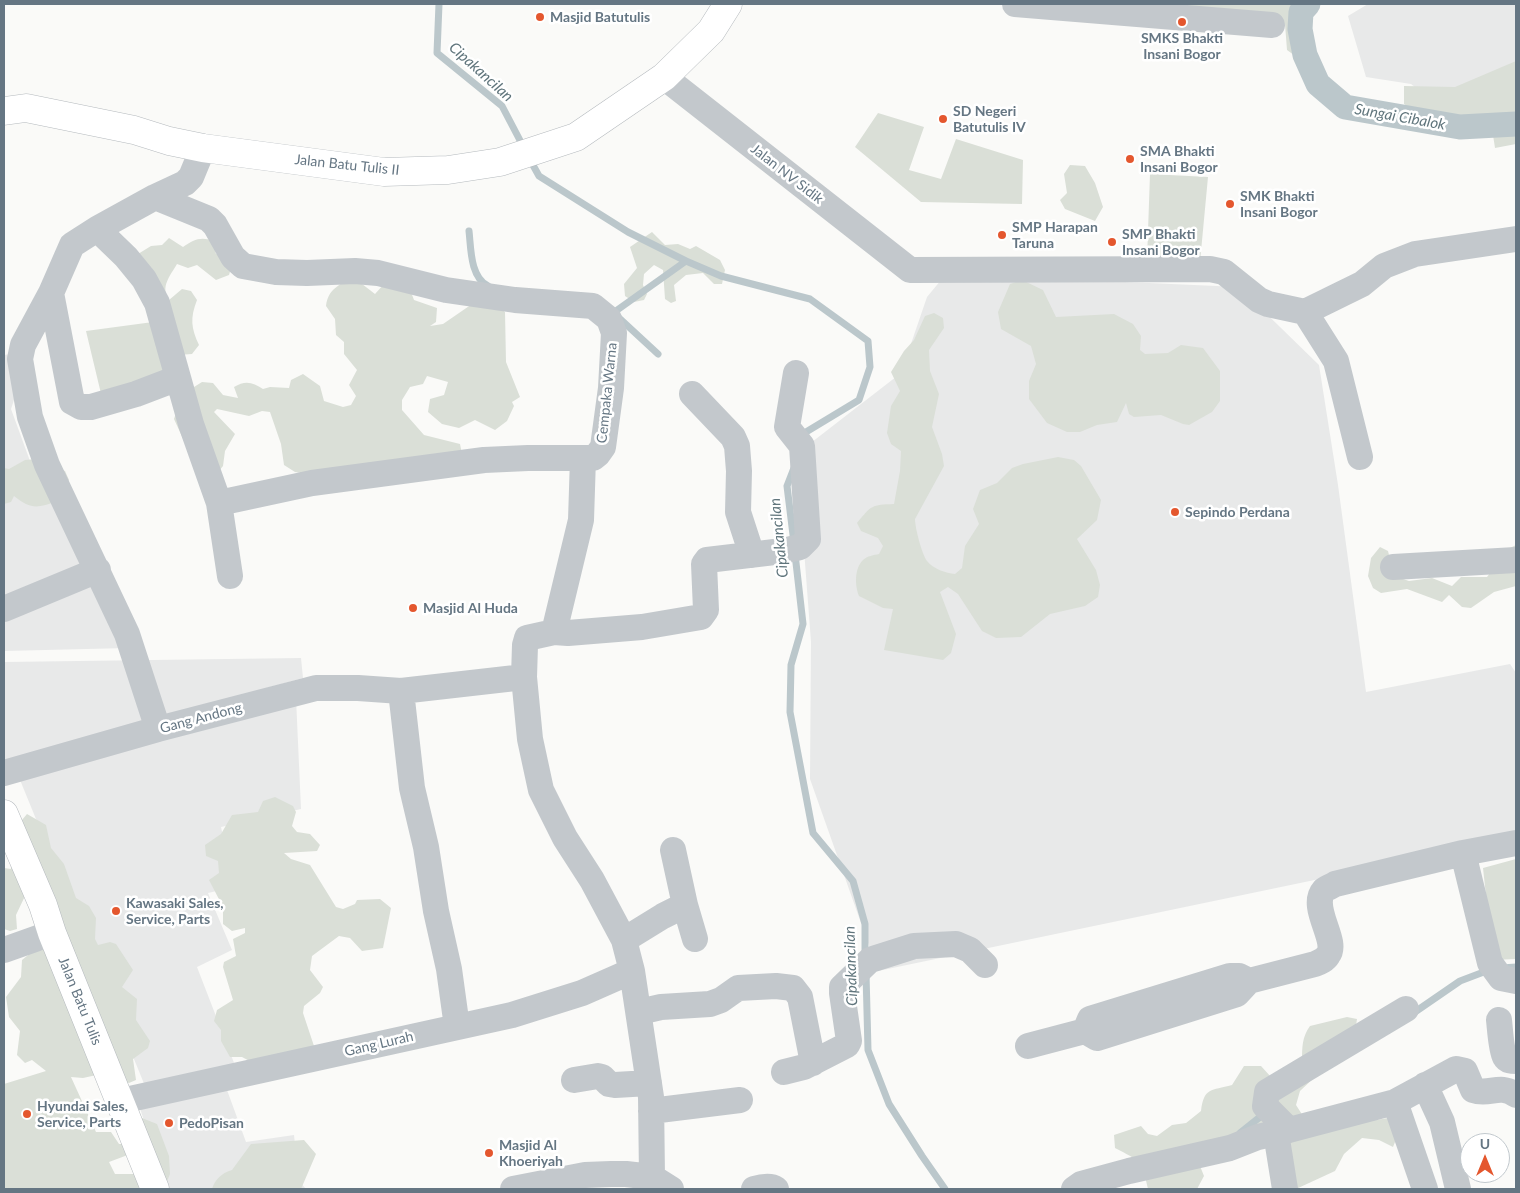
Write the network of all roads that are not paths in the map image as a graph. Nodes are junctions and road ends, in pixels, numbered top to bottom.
1 (728, 4) edge
2 (1015, 4) edge
3 (1272, 26) dead end
4 (664, 78) junction
5 (4, 111) edge
6 (203, 148) junction
7 (155, 197) junction
8 (97, 229) junction
9 (1516, 239) edge
10 (51, 293) junction
11 (1305, 312) junction
12 (796, 373) dead end
13 (178, 378) junction
14 (692, 394) dead end
15 (1360, 457) dead end
16 (583, 458) junction
17 (219, 503) junction
18 (752, 555) junction
19 (1516, 560) edge
20 (1394, 567) dead end
21 (98, 570) junction
22 (230, 576) dead end
23 (4, 609) edge
24 (554, 632) junction
25 (524, 677) junction
26 (401, 691) junction
27 (158, 729) junction
28 (4, 773) edge
29 (4, 814) edge
30 (1516, 843) edge
31 (673, 850) dead end
32 (1463, 853) junction
33 (685, 905) junction
34 (52, 933) junction
35 (695, 939) dead end
36 (624, 940) junction
37 (4, 950) edge
38 (985, 965) dead end
39 (632, 971) junction
40 (1503, 974) edge
41 (1406, 1009) dead end
42 (639, 1012) junction
43 (1499, 1020) dead end
44 (457, 1027) junction
45 (1028, 1046) dead end
46 (1516, 1061) edge
47 (813, 1063) junction
48 (784, 1072) dead end
49 (574, 1080) dead end
50 (649, 1084) junction
51 (1424, 1085) junction
52 (1516, 1095) edge
53 (740, 1100) dead end
54 (120, 1101) junction
55 (1395, 1102) junction
56 (651, 1111) junction
57 (1276, 1121) junction
58 (662, 1183) edge
59 (155, 1189) edge
60 (513, 1189) edge
61 (754, 1189) edge
62 (776, 1189) edge
63 (1074, 1189) edge
64 (1285, 1189) edge
65 (1425, 1189) edge
66 (1458, 1189) edge

1 - 4 main road, Jalan Batu Tulis II
2 - 3 street
4 - 6 main road, Jalan Batu Tulis II
4 - 11 street, Jalan NV Sidik
5 - 6 main road, Jalan Batu Tulis II
6 - 7 street
7 - 8 street
7 - 16 street, Cempaka Warna
8 - 10 street
8 - 13 street
9 - 11 street
10 - 13 street
10 - 21 street
11 - 15 street
12 - 18 street
13 - 17 street
14 - 18 street
16 - 17 street, Cempaka Warna
16 - 24 street
17 - 22 street
18 - 24 street
19 - 20 street
21 - 23 street
21 - 27 street
24 - 25 street
25 - 26 street, Gang Andong
25 - 36 street
26 - 27 street, Gang Andong
26 - 44 street
27 - 28 street, Gang Andong
29 - 34 main road, Jalan Batu Tulis
30 - 32 street
31 - 33 street
32 - 40 street
32 - 45 street
33 - 35 street
33 - 36 street
34 - 37 street
34 - 54 main road, Jalan Batu Tulis
36 - 39 street
38 - 47 street
39 - 42 street
39 - 44 street, Gang Lurah
41 - 57 street
42 - 47 street
42 - 50 street
43 - 46 street
44 - 54 street, Gang Lurah
47 - 48 street
49 - 50 street
50 - 56 street
51 - 52 street
51 - 55 street
51 - 66 street
53 - 56 street
54 - 59 main road, Jalan Batu Tulis
55 - 57 street
55 - 65 street
56 - 58 street
57 - 63 street
57 - 64 street
58 - 60 street
61 - 62 street

